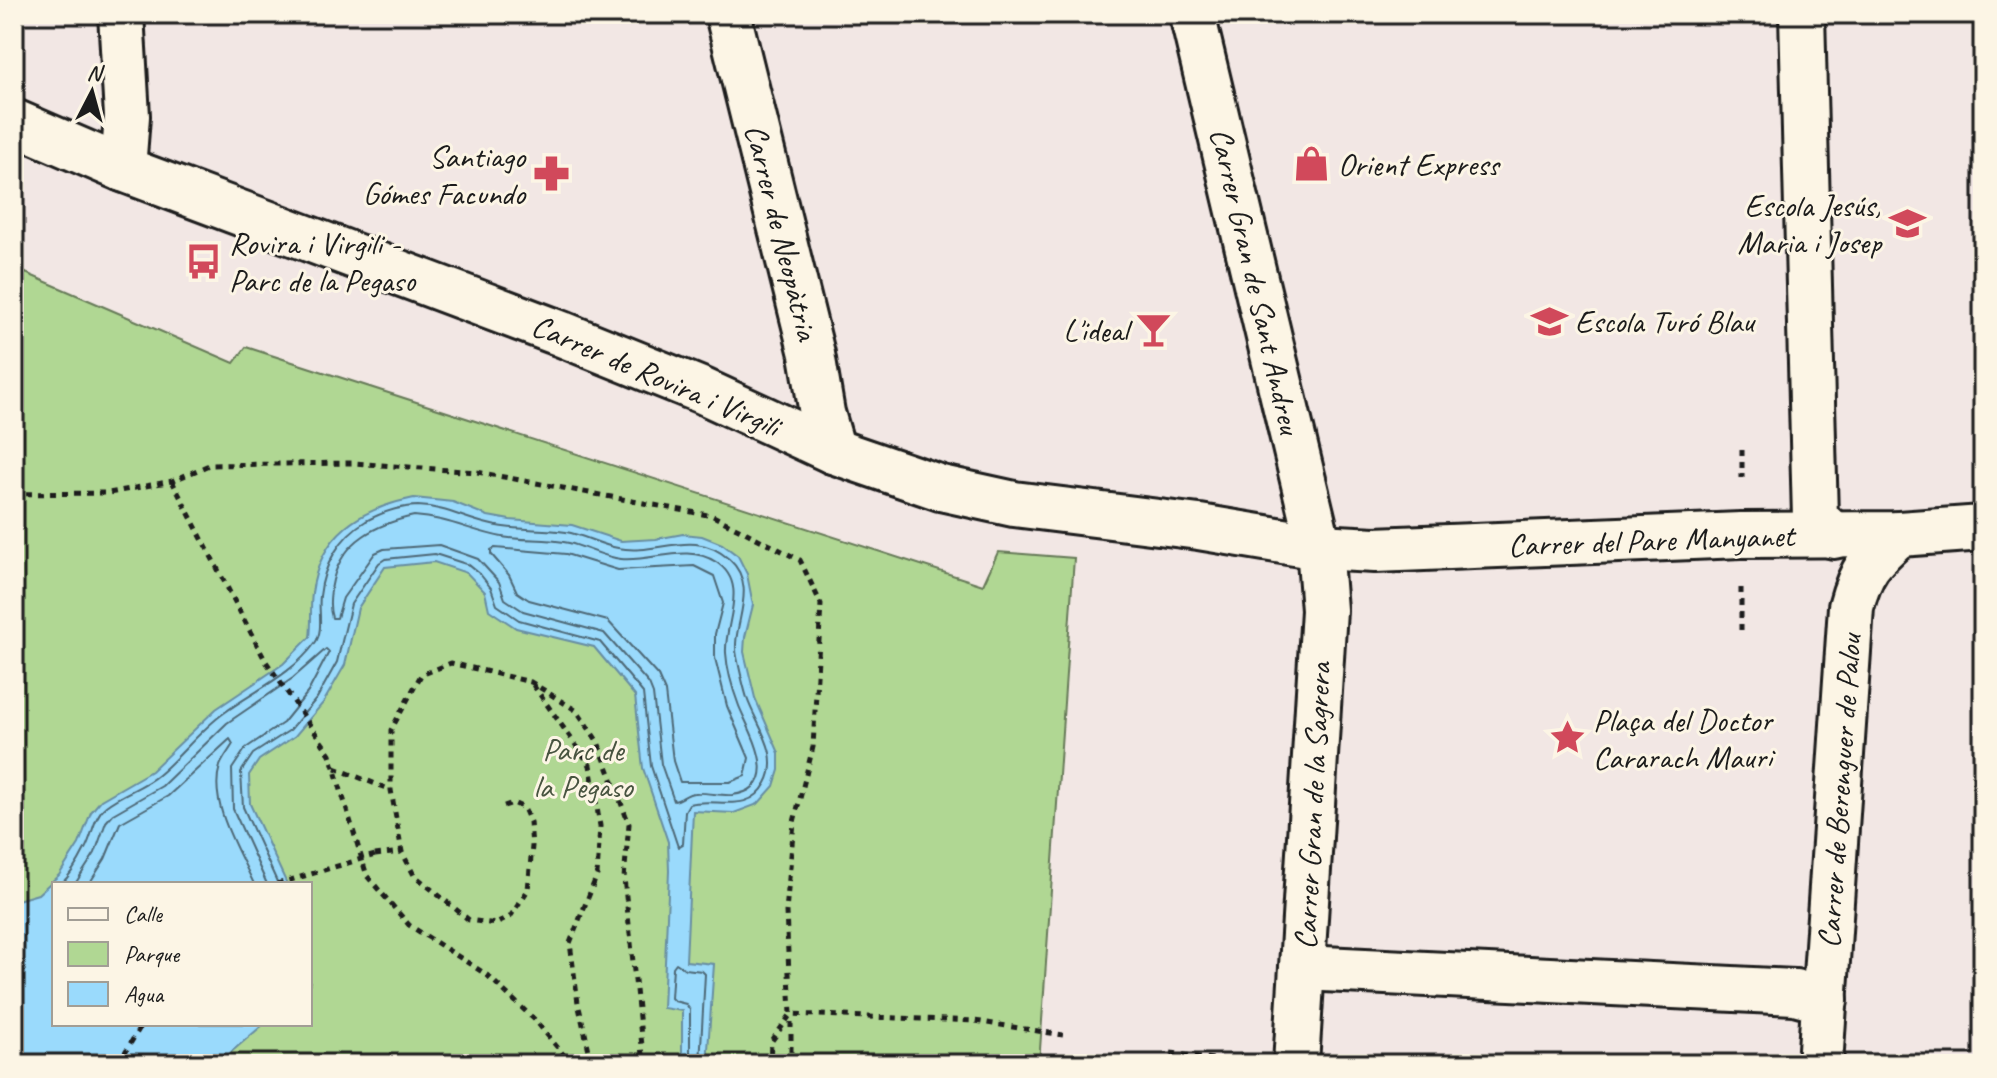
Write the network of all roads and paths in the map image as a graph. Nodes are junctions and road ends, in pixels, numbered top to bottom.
1 (121, 14) edge
2 (728, 14) edge
3 (1192, 14) edge
4 (1802, 14) edge
5 (14, 122) edge
6 (123, 169) junction
7 (1742, 450) dead end
8 (833, 451) junction
9 (1742, 478) dead end
10 (172, 481) junction
11 (14, 494) edge
12 (1983, 528) edge
13 (1899, 534) junction
14 (1834, 536) junction
15 (1319, 547) junction
16 (1741, 584) dead end
17 (1741, 630) dead end
18 (531, 682) junction
19 (334, 768) junction
20 (391, 790) junction
21 (504, 806) dead end
22 (402, 852) junction
23 (284, 882) edge
24 (1303, 968) junction
25 (1825, 1000) junction
26 (791, 1014) junction
27 (141, 1026) edge
28 (1063, 1035) dead end
29 (1171, 1053) dead end
30 (118, 1064) edge
31 (571, 1064) edge
32 (586, 1064) edge
33 (641, 1064) edge
34 (770, 1064) edge
35 (791, 1064) edge
36 (1247, 1064) edge
37 (1296, 1064) edge
38 (1820, 1064) edge

1 - 6 street
2 - 8 street, Carrer de Neopàtria
3 - 15 street, Carrer Gran de Sant Andreu
4 - 14 street
5 - 6 street, Carrer de Rovira i Virgili
6 - 8 street, Carrer de Rovira i Virgili
7 - 9 path, Carrer del Pare Manyanet
8 - 15 street, Carrer de Rovira i Virgili
10 - 11 path
10 - 19 path
10 - 26 path
12 - 13 street, Carrer del Pare Manyanet
13 - 14 street, Carrer del Pare Manyanet
13 - 25 street, Carrer de Berenguer de Palou
14 - 15 street, Carrer del Pare Manyanet
15 - 24 street, Carrer Gran de la Sagrera
16 - 17 path, Carrer del Pare Manyanet
18 - 20 path
18 - 32 path
18 - 33 path
19 - 20 path
19 - 31 path
20 - 22 path
21 - 22 path
22 - 23 path, bridge
24 - 25 street
24 - 37 street, Carrer Gran de la Sagrera
25 - 38 street, Carrer de Berenguer de Palou
26 - 28 path
26 - 34 path
26 - 35 path
27 - 30 path
29 - 36 path

